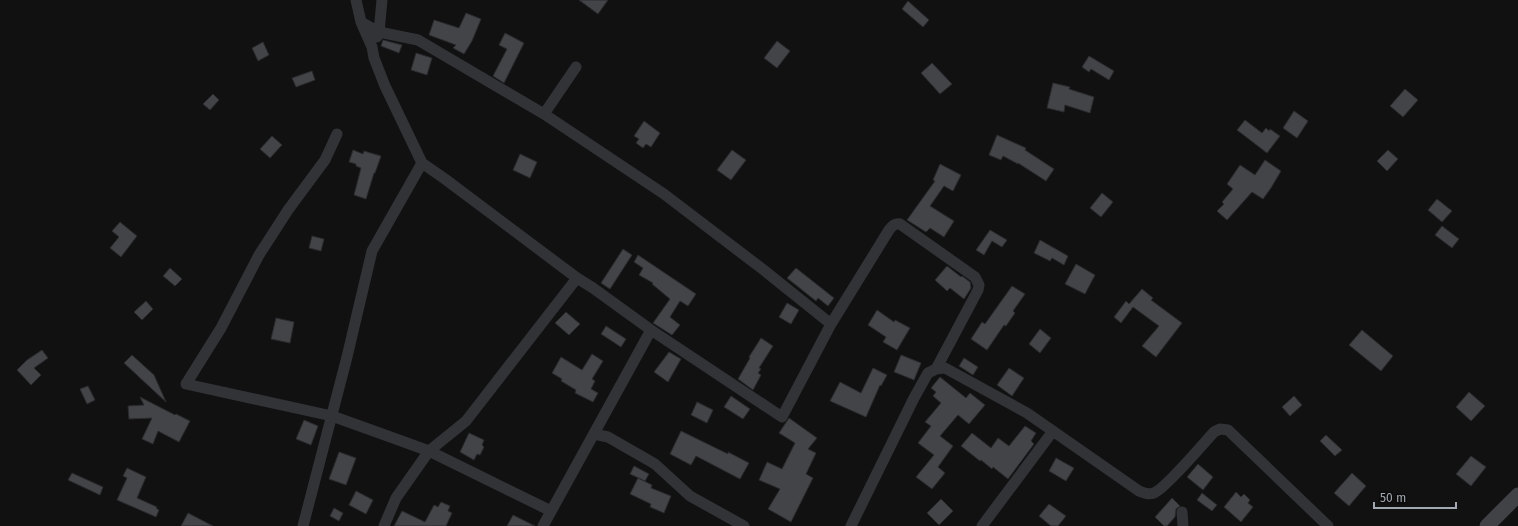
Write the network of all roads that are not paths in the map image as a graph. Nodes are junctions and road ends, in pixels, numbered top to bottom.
1 (356, 0) edge
2 (382, 0) edge
3 (361, 22) junction
4 (379, 32) junction
5 (372, 47) junction
6 (576, 67) dead end
7 (544, 114) junction
8 (337, 134) dead end
9 (422, 163) junction
10 (577, 278) junction
11 (831, 324) junction
12 (651, 330) junction
13 (936, 369) junction
14 (331, 417) junction
15 (1053, 431) junction
16 (594, 434) junction
17 (429, 451) junction
18 (1518, 495) edge
19 (550, 511) junction
20 (1182, 512) dead end
21 (304, 526) edge
22 (384, 526) edge
23 (543, 526) edge
24 (744, 526) edge
25 (851, 526) edge
26 (982, 526) edge
27 (1183, 526) edge
28 (1328, 526) edge
29 (1487, 526) edge

1 - 3 street
2 - 4 street
3 - 4 street
3 - 5 street
4 - 5 street
4 - 7 street
5 - 9 street
6 - 7 street
7 - 11 street
8 - 14 street
9 - 10 street
9 - 14 street
10 - 12 street
10 - 17 street
11 - 12 street
11 - 13 street
12 - 16 street
13 - 15 street
13 - 25 street
14 - 17 street
14 - 21 street
15 - 26 street
15 - 28 street
16 - 19 street
16 - 24 street
17 - 19 street
17 - 22 street
18 - 29 street
19 - 23 street
20 - 27 street

